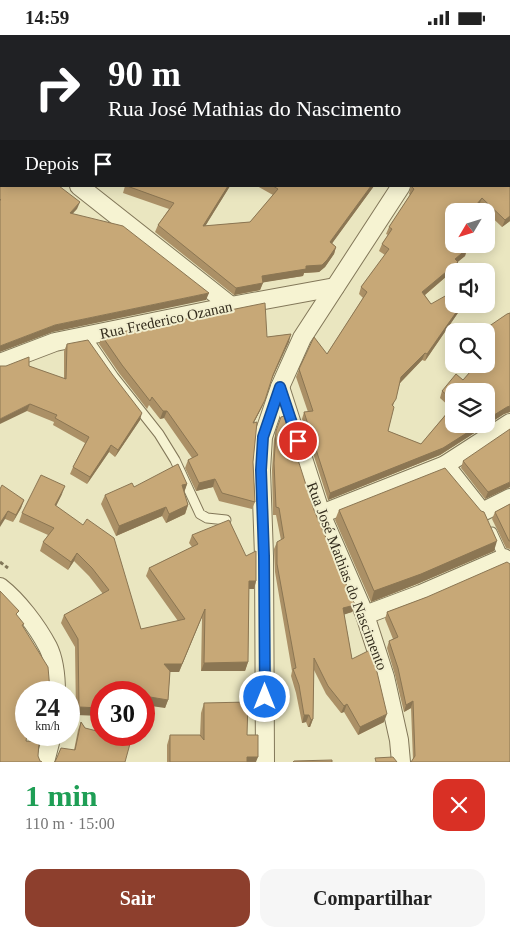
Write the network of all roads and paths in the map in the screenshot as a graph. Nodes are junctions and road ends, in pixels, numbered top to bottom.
1 (80, 187) edge
2 (395, 188) edge
3 (335, 287) junction
4 (231, 306) junction
5 (86, 336) junction
6 (0, 363) edge
7 (280, 387) junction
8 (510, 423) edge
9 (445, 465) junction
10 (510, 498) edge
11 (322, 514) junction
12 (486, 519) junction
13 (226, 520) edge
14 (507, 562) edge
15 (0, 587) edge
16 (365, 615) junction
17 (56, 681) edge
18 (49, 746) edge
19 (45, 762) edge
20 (265, 762) edge
21 (402, 762) edge

1 - 4 street
2 - 3 street
3 - 4 street, Rua Frederico Ozanan
3 - 7 street
4 - 5 street, Rua Frederico Ozanan
5 - 6 street, Rua Frederico Ozanan
5 - 13 lane
7 - 11 street, Rua José Mathias do Nascimento
7 - 20 street
8 - 9 street
9 - 11 street
9 - 12 street
10 - 12 street
11 - 16 street, Rua José Mathias do Nascimento
12 - 14 lane
14 - 16 street
15 - 17 street
16 - 21 street, Rua José Mathias do Nascimento
18 - 19 street

